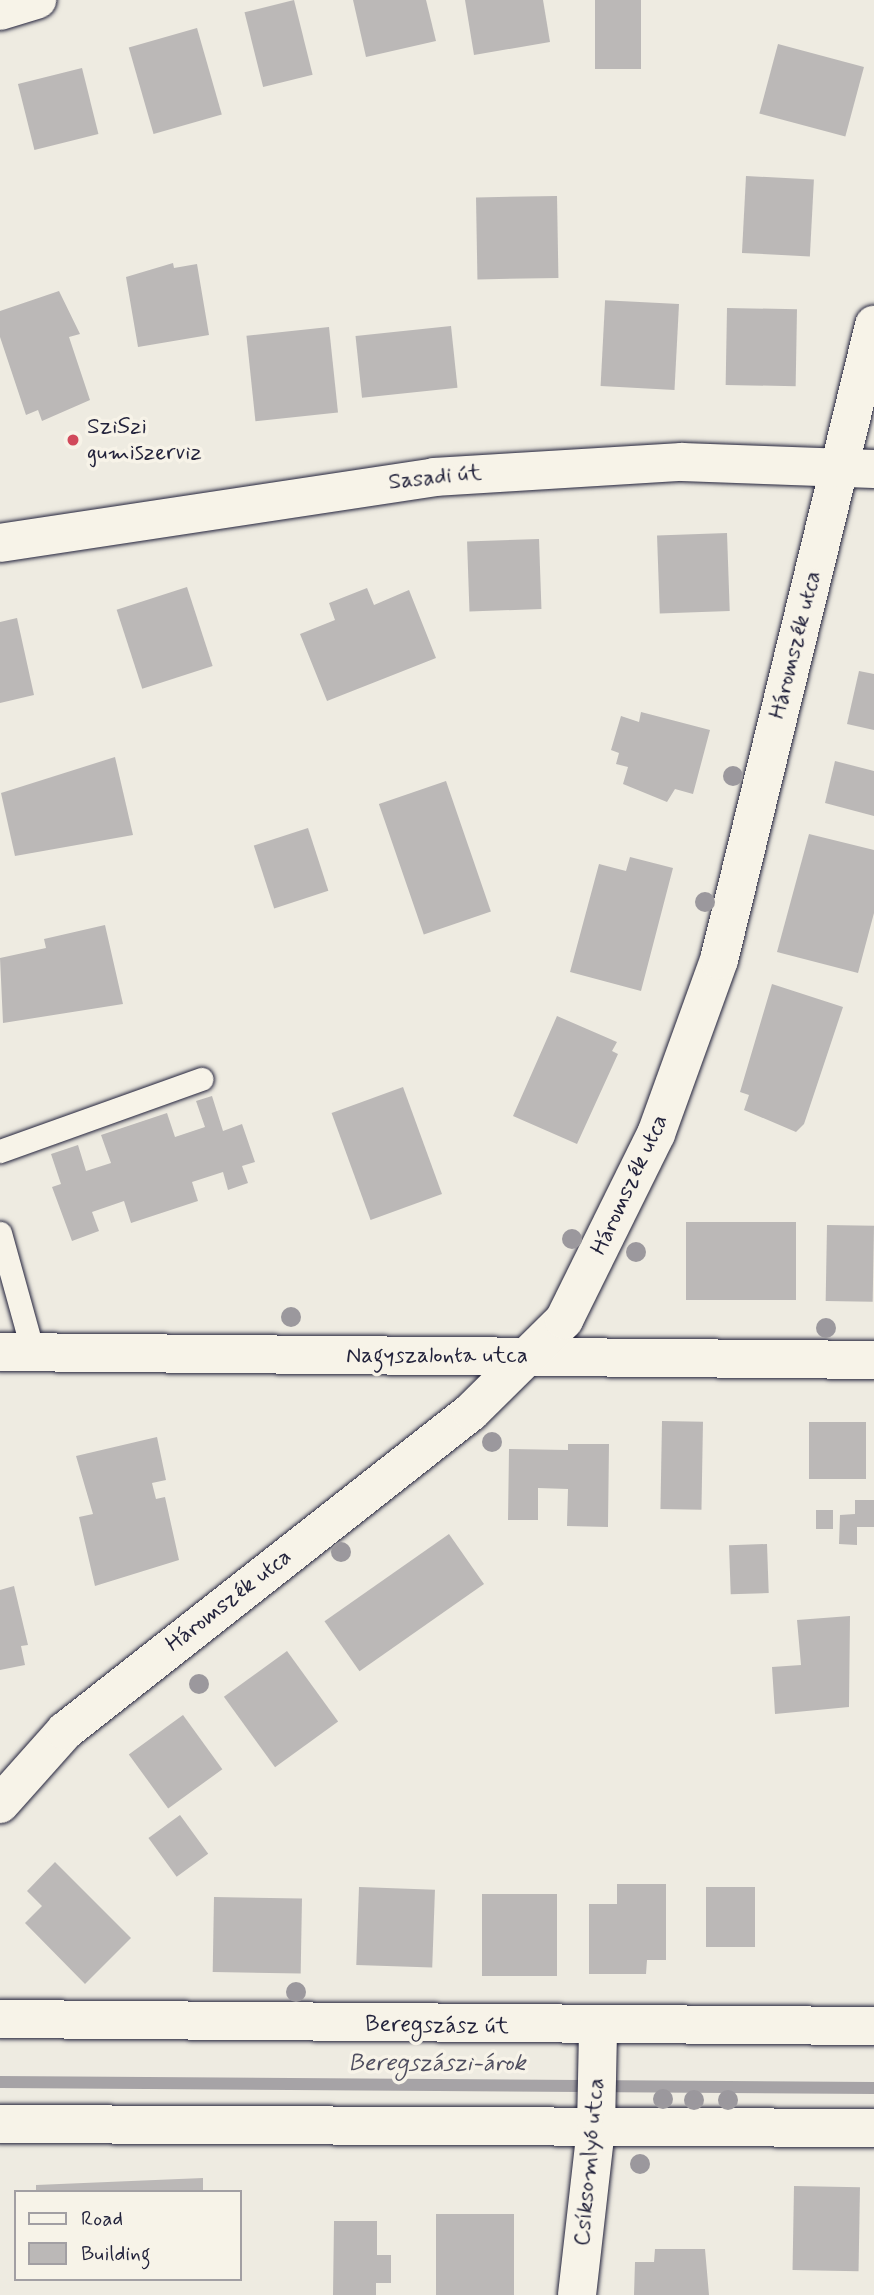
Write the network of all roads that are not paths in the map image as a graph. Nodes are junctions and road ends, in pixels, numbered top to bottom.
1 (37, 0) edge
2 (0, 11) edge
3 (874, 325) edge
4 (856, 468) edge
5 (0, 543) edge
6 (201, 1079) dead end
7 (0, 1151) edge
8 (0, 1233) edge
9 (17, 1352) edge
10 (533, 1356) junction
11 (874, 1360) edge
12 (0, 1804) edge
13 (0, 2019) edge
14 (874, 2026) edge
15 (598, 2044) junction
16 (597, 2117) junction
17 (0, 2124) edge
18 (874, 2128) edge
19 (578, 2295) edge

1 - 2 street
3 - 4 street, Háromszék utca
4 - 5 street, Sasadi út
4 - 10 street, Háromszék utca
6 - 7 lane
8 - 9 lane
9 - 10 street, Nagyszalonta utca
10 - 11 street, Nagyszalonta utca
10 - 12 street, Háromszék utca
13 - 15 street, Beregszász út
14 - 15 street, Beregszász út
15 - 16 street, Csíksomlyó utca
16 - 17 street
16 - 18 street
16 - 19 street, Csíksomlyó utca

